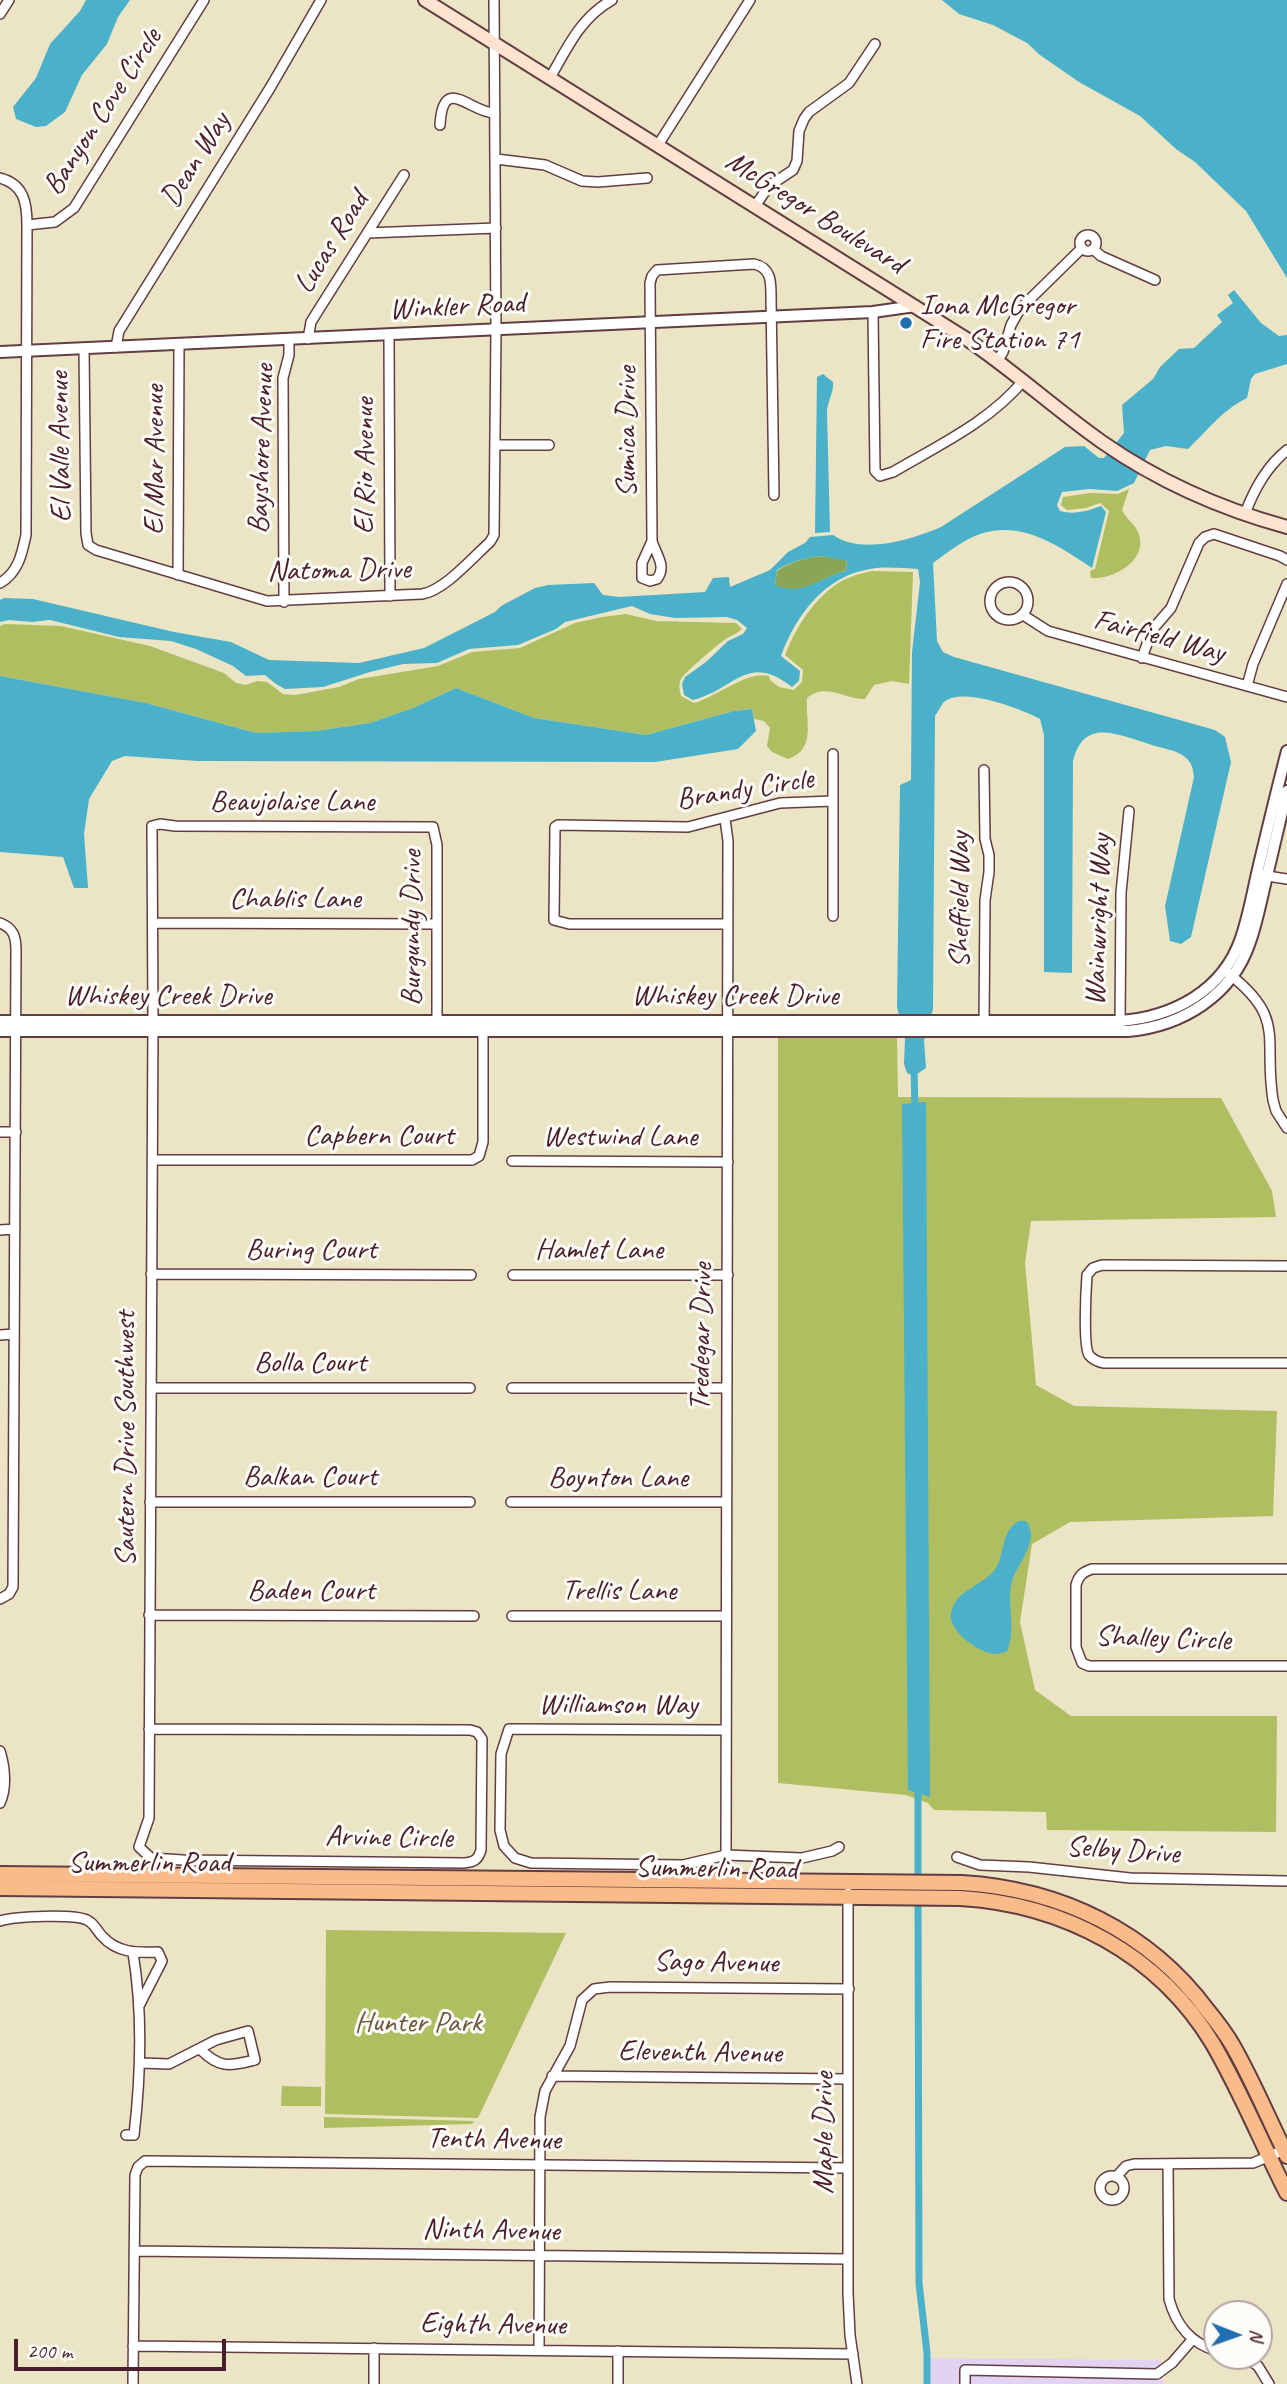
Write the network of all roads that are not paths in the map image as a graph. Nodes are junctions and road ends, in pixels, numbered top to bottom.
1 (9, 0) edge
2 (204, 0) edge
3 (321, 0) edge
4 (425, 0) edge
5 (494, 0) edge
6 (612, 0) edge
7 (750, 0) edge
8 (0, 15) edge
9 (495, 44) junction
10 (875, 44) dead end
11 (550, 78) junction
12 (495, 113) junction
13 (440, 125) dead end
14 (658, 145) junction
15 (496, 159) junction
16 (404, 175) dead end
17 (0, 178) edge
18 (647, 178) dead end
19 (755, 206) junction
20 (27, 225) junction
21 (496, 228) junction
22 (367, 233) junction
23 (1083, 248) junction
24 (1093, 249) junction
25 (1155, 280) dead end
26 (915, 306) junction
27 (873, 312) junction
28 (772, 317) junction
29 (651, 323) junction
30 (496, 330) junction
31 (389, 335) junction
32 (308, 339) junction
33 (289, 340) junction
34 (179, 344) junction
35 (116, 347) junction
36 (84, 348) junction
37 (26, 351) junction
38 (0, 352) edge
39 (998, 360) junction
40 (1024, 380) junction
41 (495, 445) junction
42 (549, 445) dead end
43 (1287, 450) edge
44 (774, 495) dead end
45 (1245, 514) junction
46 (1287, 527) edge
47 (652, 541) dead end
48 (88, 545) joint
49 (1287, 560) edge
50 (178, 575) junction
51 (0, 584) edge
52 (1287, 584) edge
53 (390, 596) junction
54 (284, 602) junction
55 (1023, 615) junction
56 (1142, 658) junction
57 (1247, 686) junction
58 (1287, 697) edge
59 (1287, 751) edge
60 (834, 754) dead end
61 (984, 770) dead end
62 (1287, 791) edge
63 (833, 801) junction
64 (1129, 811) dead end
65 (725, 819) junction
66 (152, 826) joint
67 (433, 827) joint
68 (1262, 875) junction
69 (1287, 879) edge
70 (834, 916) dead end
71 (153, 923) junction
72 (438, 923) junction
73 (728, 923) junction
74 (3, 924) edge
75 (1228, 973) junction
76 (0, 1021) edge
77 (16, 1025) junction
78 (153, 1025) junction
79 (437, 1025) junction
80 (728, 1026) junction
81 (984, 1026) junction
82 (1121, 1026) junction
83 (482, 1030) junction
84 (0, 1031) edge
85 (1287, 1128) edge
86 (0, 1132) edge
87 (16, 1132) junction
88 (152, 1160) junction
89 (512, 1161) dead end
90 (728, 1161) junction
91 (15, 1229) junction
92 (0, 1230) edge
93 (1287, 1266) edge
94 (152, 1274) junction
95 (471, 1275) dead end
96 (513, 1275) dead end
97 (728, 1275) junction
98 (14, 1334) junction
99 (0, 1335) edge
100 (1287, 1363) edge
101 (150, 1388) junction
102 (470, 1388) dead end
103 (512, 1388) dead end
104 (726, 1388) junction
105 (150, 1502) junction
106 (470, 1502) dead end
107 (511, 1502) dead end
108 (726, 1502) junction
109 (1287, 1569) edge
110 (0, 1599) edge
111 (149, 1615) junction
112 (474, 1616) dead end
113 (512, 1616) dead end
114 (726, 1616) junction
115 (1287, 1666) edge
116 (149, 1729) junction
117 (726, 1730) junction
118 (0, 1751) edge
119 (0, 1803) edge
120 (139, 1847) joint
121 (839, 1847) dead end
122 (726, 1855) junction
123 (957, 1857) dead end
124 (0, 1874) edge
125 (1287, 1881) edge
126 (0, 1888) edge
127 (848, 1889) junction
128 (934, 1890) junction
129 (0, 1921) edge
130 (133, 1953) junction
131 (849, 1989) junction
132 (139, 2006) junction
133 (200, 2049) junction
134 (141, 2063) junction
135 (552, 2076) junction
136 (848, 2079) junction
137 (126, 2135) dead end
138 (1285, 2153) edge
139 (1270, 2158) junction
140 (1168, 2164) junction
141 (539, 2165) junction
142 (848, 2168) junction
143 (1116, 2177) dead end
144 (1287, 2193) edge
145 (134, 2251) junction
146 (540, 2256) junction
147 (848, 2259) junction
148 (1192, 2340) junction
149 (134, 2346) junction
150 (1203, 2346) edge
151 (373, 2348) junction
152 (539, 2350) junction
153 (618, 2351) junction
154 (853, 2354) junction
155 (133, 2384) edge
156 (374, 2384) edge
157 (618, 2384) edge
158 (857, 2384) edge
159 (965, 2384) edge

1 - 8 street
2 - 20 street, Banyon Cove Circle
3 - 35 street, Dean Way
4 - 9 main road, McGregor Boulevard
5 - 9 street
6 - 11 street
7 - 14 street
9 - 11 main road, McGregor Boulevard
9 - 12 street
10 - 19 street
11 - 14 main road, McGregor Boulevard
12 - 13 street
12 - 15 street
14 - 19 main road, McGregor Boulevard
15 - 18 street
15 - 21 street
16 - 22 street, Lucas Road
17 - 20 street, Banyon Cove Circle
19 - 26 main road, McGregor Boulevard
20 - 37 street, Banyon Cove Circle
21 - 22 street
21 - 30 street
22 - 32 street, Lucas Road
23 - 24 street
23 - 24 street
23 - 39 street
24 - 25 street
26 - 27 street, Winkler Road
26 - 39 main road, McGregor Boulevard
27 - 28 street, Winkler Road
27 - 40 street
28 - 29 street, Winkler Road
28 - 29 street, Sumica Drive
28 - 44 street
29 - 30 street, Winkler Road
29 - 47 street, Sumica Drive
30 - 31 street, Winkler Road
30 - 41 street
31 - 32 street, Winkler Road
31 - 53 street, El Rio Avenue
32 - 33 street, Winkler Road
33 - 34 street, Winkler Road
33 - 54 street, Bayshore Avenue
34 - 35 street, Winkler Road
34 - 50 street, El Mar Avenue
35 - 36 street, Winkler Road
36 - 37 street, Winkler Road
36 - 48 street, El Valle Avenue
37 - 38 street, Winkler Road
37 - 51 street, Banyon Cove Circle
39 - 40 main road, McGregor Boulevard
40 - 45 main road, McGregor Boulevard
41 - 42 street
41 - 53 street, Natoma Drive
43 - 45 street
45 - 46 main road, McGregor Boulevard
48 - 50 street, Natoma Drive
49 - 56 street
50 - 54 street, Natoma Drive
52 - 57 street
53 - 54 street, Natoma Drive
55 - 55 street, Fairfield Way
55 - 56 street, Fairfield Way
56 - 57 street, Fairfield Way
57 - 58 street, Fairfield Way
59 - 68 street, Whiskey Creek Drive
60 - 63 street
61 - 81 street, Sheffield Way
62 - 68 street, Whiskey Creek Drive
63 - 65 street, Brandy Circle
63 - 70 street
64 - 82 street, Wainwright Way
65 - 73 street, Tredegar Drive
65 - 73 street, Brandy Circle
66 - 67 street, Beaujolaise Lane
66 - 71 street, Sautern Drive Southwest
67 - 72 street, Burgundy Drive
68 - 69 street
68 - 75 street, Whiskey Creek Drive
71 - 72 street, Chablis Lane
71 - 78 street, Sautern Drive Southwest
72 - 79 street, Burgundy Drive
73 - 80 street, Tredegar Drive
74 - 77 street
75 - 82 street, Whiskey Creek Drive
75 - 85 street
76 - 77 street, Whiskey Creek Drive
77 - 78 street, Whiskey Creek Drive
77 - 84 street, Whiskey Creek Drive
77 - 87 street
78 - 79 street, Whiskey Creek Drive
78 - 88 street, Sautern Drive Southwest
79 - 80 street, Whiskey Creek Drive
79 - 83 street, Whiskey Creek Drive
80 - 81 street, Whiskey Creek Drive
80 - 83 street, Whiskey Creek Drive
80 - 90 street, Tredegar Drive
81 - 82 street, Whiskey Creek Drive
83 - 88 street, Capbern Court
86 - 87 street
87 - 91 street
88 - 94 street, Sautern Drive Southwest
89 - 90 street, Westwind Lane
90 - 97 street, Tredegar Drive
91 - 92 street
91 - 98 street
93 - 100 street
94 - 95 street, Buring Court
94 - 101 street, Sautern Drive Southwest
96 - 97 street, Hamlet Lane
97 - 104 street, Tredegar Drive
98 - 99 street
98 - 110 street
101 - 102 street, Bolla Court
101 - 105 street, Sautern Drive Southwest
103 - 104 street
104 - 108 street, Tredegar Drive
105 - 106 street, Balkan Court
105 - 111 street, Sautern Drive Southwest
107 - 108 street, Boynton Lane
108 - 114 street, Tredegar Drive
109 - 115 street, Shalley Circle
111 - 112 street, Baden Court
111 - 116 street, Sautern Drive Southwest
113 - 114 street, Trellis Lane
114 - 117 street, Tredegar Drive
116 - 120 street, Sautern Drive Southwest
116 - 120 street, Arvine Circle
117 - 122 street, Tredegar Drive
117 - 122 street, Williamson Way
118 - 119 street
121 - 122 street
123 - 125 street, Selby Drive
124 - 127 main road, Summerlin Road
126 - 127 main road, Summerlin Road
127 - 128 main road, Summerlin Road
127 - 131 street, Maple Drive
128 - 138 main road, Summerlin Road
128 - 139 main road, Summerlin Road
129 - 130 street
130 - 132 street
130 - 132 street
131 - 135 street, Sago Avenue
131 - 136 street, Maple Drive
132 - 134 street
133 - 133 street
133 - 134 street
134 - 137 street
135 - 136 street, Eleventh Avenue
135 - 141 street
136 - 142 street, Maple Drive
138 - 139 street
139 - 140 street
139 - 144 main road, Summerlin Road
140 - 143 street
140 - 148 street
141 - 142 street, Tenth Avenue
141 - 145 street, Tenth Avenue
141 - 146 street
142 - 147 street, Maple Drive
145 - 146 street, Ninth Avenue
145 - 149 street
146 - 147 street, Ninth Avenue
146 - 152 street
147 - 154 street, Maple Drive
148 - 150 street
148 - 159 street
149 - 151 street, Eighth Avenue
149 - 155 street
151 - 152 street, Eighth Avenue
151 - 156 street
152 - 153 street, Eighth Avenue
153 - 154 street, Eighth Avenue
153 - 157 street
154 - 158 street, Maple Drive

